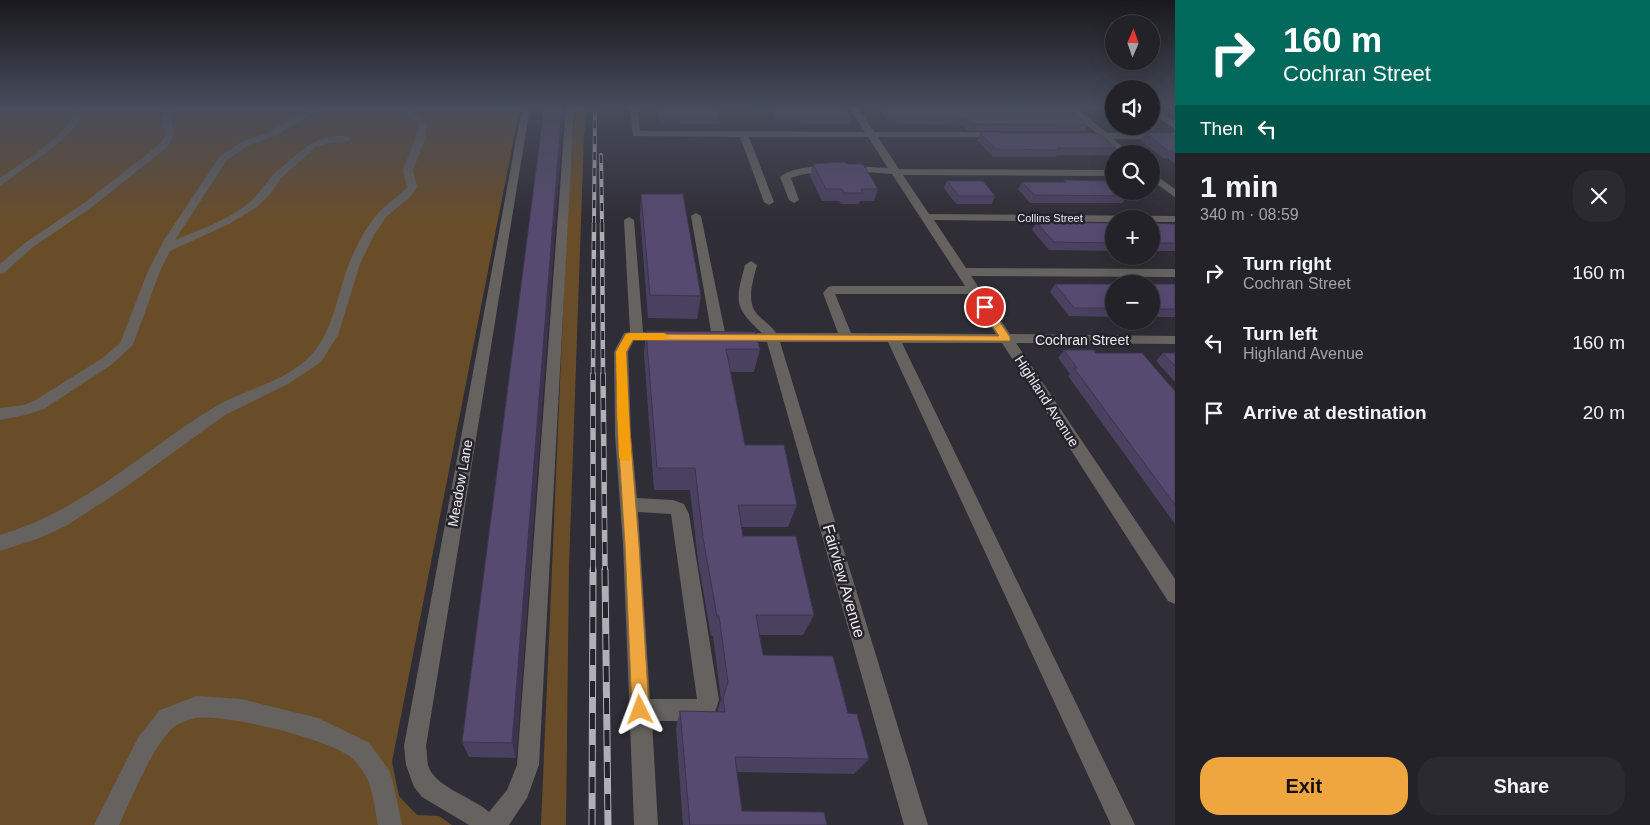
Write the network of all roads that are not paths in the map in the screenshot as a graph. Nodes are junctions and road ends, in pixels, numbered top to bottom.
1 (50, 146) edge
2 (163, 146) edge
3 (242, 146) edge
4 (312, 146) edge
5 (418, 146) edge
6 (519, 146) edge
7 (568, 146) edge
8 (747, 146) edge
9 (879, 146) edge
10 (896, 171) junction
11 (1105, 173) edge
12 (1160, 182) edge
13 (0, 183) edge
14 (1175, 194) edge
15 (794, 200) dead end
16 (768, 202) dead end
17 (696, 216) dead end
18 (926, 217) junction
19 (1175, 219) edge
20 (629, 220) dead end
21 (166, 249) junction
22 (751, 265) dead end
23 (0, 270) edge
24 (962, 272) junction
25 (1175, 273) edge
26 (974, 290) junction
27 (633, 336) junction
28 (682, 337) edge
29 (772, 337) junction
30 (846, 338) junction
31 (893, 338) junction
32 (1006, 339) junction
33 (1128, 340) junction
34 (1175, 340) edge
35 (1140, 354) edge
36 (0, 414) edge
37 (629, 505) junction
38 (0, 543) edge
39 (1175, 596) edge
40 (640, 710) junction
41 (106, 825) edge
42 (390, 825) edge
43 (486, 825) edge
44 (492, 825) edge
45 (646, 825) edge
46 (916, 825) edge
47 (1123, 825) edge

1 - 13 street
2 - 23 street
3 - 21 street
4 - 21 street
5 - 38 street
6 - 43 street, Meadow Lane
7 - 44 street
8 - 16 street
9 - 10 street, Highland Avenue
10 - 11 street
10 - 15 street
10 - 18 street, Highland Avenue
12 - 14 street
17 - 29 street, Cochran Street
18 - 19 street, Collins Street
18 - 24 street, Highland Avenue
20 - 27 street
21 - 36 street
22 - 29 street
24 - 25 street
24 - 26 street, Highland Avenue
26 - 30 street
26 - 32 street, Highland Avenue
27 - 28 street
27 - 37 street
29 - 30 street, Cochran Street
29 - 46 street, Fairview Avenue
30 - 31 street, Cochran Street
31 - 32 street, Cochran Street
31 - 47 street
32 - 33 street, Cochran Street
32 - 39 street, Highland Avenue
33 - 34 street, Cochran Street
33 - 35 street
37 - 40 street
37 - 40 street
40 - 45 street
41 - 42 street

